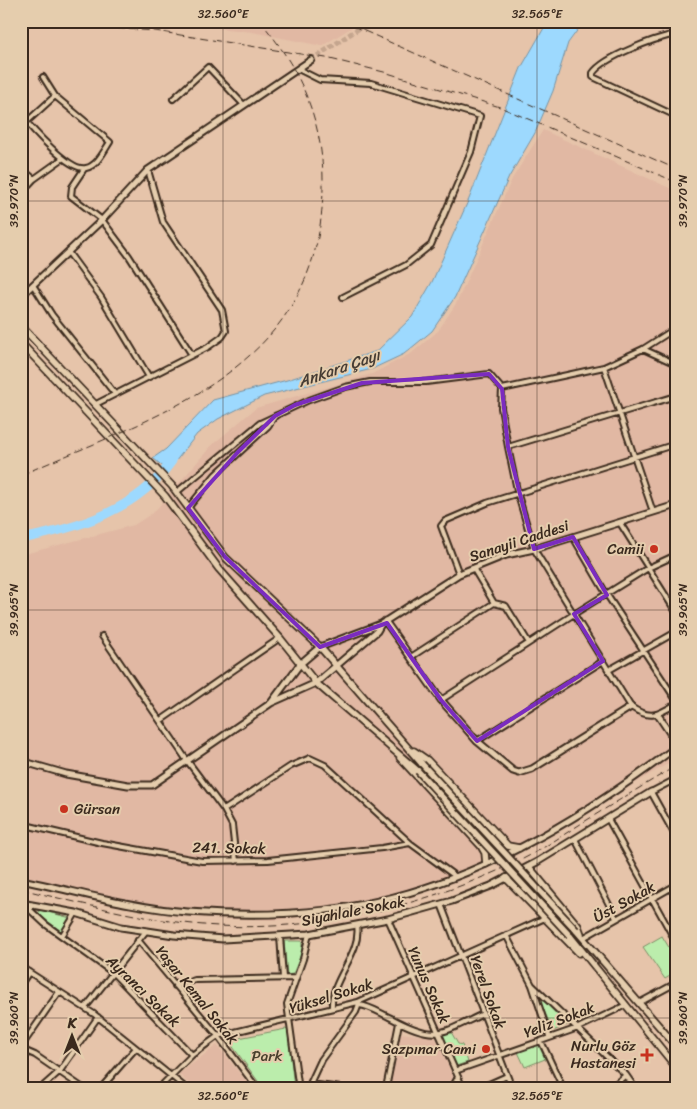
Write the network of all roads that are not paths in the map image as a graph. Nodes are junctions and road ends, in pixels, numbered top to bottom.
1 (676, 34) edge
2 (312, 60) tunnel mouth
3 (298, 68) junction
4 (43, 77) dead end
5 (55, 96) junction
6 (173, 99) dead end
7 (243, 104) junction
8 (21, 115) edge
9 (676, 116) edge
10 (26, 122) junction
11 (21, 127) edge
12 (62, 159) junction
13 (21, 168) edge
14 (84, 169) junction
15 (148, 170) junction
16 (34, 179) junction
17 (21, 194) edge
18 (102, 220) junction
19 (68, 252) junction
20 (33, 285) junction
21 (21, 296) edge
22 (342, 297) dead end
23 (21, 326) edge
24 (676, 328) edge
25 (21, 343) edge
26 (643, 349) junction
27 (192, 355) junction
28 (676, 364) edge
29 (604, 367) junction
30 (149, 377) junction
31 (502, 389) junction
32 (115, 394) junction
33 (676, 396) edge
34 (96, 404) junction
35 (620, 413) junction
36 (275, 416) junction
37 (676, 444) edge
38 (508, 447) junction
39 (634, 457) junction
40 (176, 492) junction
41 (518, 495) junction
42 (676, 505) edge
43 (188, 508) junction
44 (653, 512) junction
45 (620, 522) junction
46 (573, 537) junction
47 (534, 549) junction
48 (676, 555) edge
49 (472, 568) junction
50 (648, 568) junction
51 (459, 574) junction
52 (606, 595) junction
53 (494, 603) junction
54 (676, 612) edge
55 (574, 614) junction
56 (383, 622) junction
57 (676, 632) edge
58 (102, 636) dead end
59 (280, 638) junction
60 (530, 643) junction
61 (320, 647) junction
62 (644, 650) junction
63 (411, 657) junction
64 (603, 661) junction
65 (300, 664) junction
66 (337, 666) junction
67 (609, 670) junction
68 (316, 683) junction
69 (441, 700) junction
70 (676, 700) edge
71 (271, 703) junction
72 (676, 704) edge
73 (631, 707) junction
74 (658, 715) junction
75 (160, 721) junction
76 (402, 741) junction
77 (478, 741) junction
78 (676, 742) edge
79 (676, 747) edge
80 (394, 750) junction
81 (186, 760) junction
82 (21, 761) edge
83 (676, 779) edge
84 (651, 792) junction
85 (224, 810) junction
86 (608, 819) junction
87 (21, 824) edge
88 (491, 828) junction
89 (676, 837) edge
90 (575, 839) junction
91 (410, 843) junction
92 (481, 846) junction
93 (519, 848) junction
94 (236, 861) junction
95 (486, 864) junction
96 (529, 867) junction
97 (455, 876) junction
98 (506, 878) junction
99 (21, 880) edge
100 (544, 884) junction
101 (676, 885) edge
102 (527, 899) junction
103 (653, 900) junction
104 (21, 903) edge
105 (441, 904) junction
106 (30, 907) junction
107 (76, 914) junction
108 (21, 917) edge
109 (545, 918) junction
110 (616, 918) junction
111 (388, 919) junction
112 (357, 925) junction
113 (146, 931) junction
114 (309, 934) junction
115 (62, 936) junction
116 (280, 936) junction
117 (506, 936) junction
118 (583, 938) junction
119 (138, 940) junction
120 (676, 942) edge
121 (463, 956) junction
122 (21, 967) edge
123 (594, 968) junction
124 (29, 972) junction
125 (113, 973) junction
126 (283, 978) junction
127 (295, 978) junction
128 (415, 978) junction
129 (676, 983) edge
130 (21, 984) edge
131 (176, 986) junction
132 (532, 986) junction
133 (59, 992) junction
134 (359, 1003) junction
135 (639, 1003) junction
136 (626, 1004) junction
137 (85, 1008) junction
138 (332, 1008) junction
139 (483, 1014) junction
140 (98, 1017) junction
141 (289, 1020) junction
142 (399, 1023) junction
143 (578, 1028) junction
144 (438, 1034) junction
145 (218, 1036) junction
146 (549, 1036) junction
147 (541, 1041) junction
148 (676, 1046) edge
149 (21, 1048) edge
150 (136, 1048) junction
151 (499, 1054) junction
152 (192, 1055) junction
153 (676, 1068) edge
154 (60, 1071) junction
155 (455, 1071) junction
156 (626, 1075) junction
157 (507, 1076) junction
158 (172, 1077) junction
159 (458, 1077) junction
160 (309, 1086) edge
161 (255, 1087) edge
162 (41, 1088) edge
163 (83, 1088) edge
164 (101, 1088) edge
165 (159, 1088) edge
166 (186, 1088) edge
167 (301, 1088) edge
168 (342, 1088) edge
169 (386, 1088) edge
170 (452, 1088) edge
171 (463, 1088) edge
172 (480, 1088) edge
173 (512, 1088) edge
174 (563, 1088) edge
175 (610, 1088) edge
176 (635, 1088) edge

1 - 9 street
2 - 3 street
3 - 7 street
3 - 22 street
4 - 5 street
5 - 10 street
5 - 14 street
6 - 7 street
7 - 15 street
8 - 10 street
10 - 11 street
10 - 12 street
12 - 14 street
12 - 16 street
13 - 16 street
14 - 18 street
15 - 18 street
15 - 27 street
16 - 17 street
18 - 19 street
18 - 27 street
19 - 20 street
19 - 30 street
20 - 21 street
20 - 32 street
23 - 34 main road
24 - 26 street
25 - 59 main road
26 - 28 street
26 - 29 street
27 - 30 street
29 - 31 street
29 - 35 street
30 - 32 street
31 - 36 street
31 - 38 street
32 - 34 street
33 - 35 street
34 - 40 main road
35 - 38 street
35 - 39 street
36 - 40 street
36 - 43 street
37 - 39 street
38 - 41 street
39 - 41 street
39 - 44 street
40 - 43 main road
41 - 47 street
41 - 51 street
42 - 44 street, Sanayii Caddesi
43 - 61 main road
44 - 45 street, Sanayii Caddesi
45 - 46 street, Sanayii Caddesi
45 - 50 street
46 - 47 street, Sanayii Caddesi
46 - 52 street
47 - 49 street, Sanayii Caddesi
47 - 55 street
48 - 50 street
49 - 51 street, Sanayii Caddesi
49 - 53 street
50 - 52 street
50 - 54 street
51 - 56 street, Sanayii Caddesi
52 - 55 street
52 - 62 street
53 - 60 street
53 - 63 street
55 - 60 street
55 - 64 street
56 - 61 street, Sanayii Caddesi
56 - 63 street
56 - 66 street, Sanayii Caddesi
57 - 62 street
58 - 75 street
59 - 65 main road
59 - 75 street
60 - 69 street
61 - 65 street, Sanayii Caddesi
61 - 66 main road
62 - 67 street
62 - 70 street
63 - 69 street
64 - 67 street
64 - 77 street
65 - 68 main road
65 - 71 street
66 - 68 street, Sanayii Caddesi
66 - 76 main road
67 - 73 street
68 - 71 street
68 - 80 main road
69 - 77 street
71 - 81 street
72 - 74 street
73 - 74 street
73 - 77 street
74 - 78 street
75 - 81 street
76 - 88 main road
76 - 118 main road, bridge
79 - 93 street
80 - 92 main road
80 - 123 main road, bridge
81 - 82 street
81 - 85 street
83 - 84 street
84 - 86 street, Siyahlale Sokak
84 - 89 street
85 - 91 street
85 - 94 street
86 - 90 street, Siyahlale Sokak
86 - 103 street
87 - 94 street, 241. Sokak
88 - 92 main road
88 - 93 main road
90 - 96 street, Siyahlale Sokak
90 - 110 street
91 - 94 street, 241. Sokak
91 - 97 street
92 - 95 main road
93 - 95 street
95 - 97 street
96 - 98 street, Siyahlale Sokak
96 - 100 main road
97 - 99 street
98 - 102 main road
98 - 105 street, Siyahlale Sokak
100 - 102 main road
100 - 118 main road
101 - 103 street, Üst Sokak
102 - 109 main road
103 - 110 street, Üst Sokak
103 - 120 street
104 - 106 street, Siyahlale Sokak
105 - 111 street, Siyahlale Sokak
105 - 121 street, Yerel Sokak
106 - 107 street, Siyahlale Sokak
106 - 108 street
106 - 115 street, Ayrancı Sokak
107 - 113 street, Siyahlale Sokak
107 - 115 street
109 - 117 street, Yüksel Sokak
109 - 123 main road
110 - 118 street, Üst Sokak
111 - 112 street, Siyahlale Sokak
111 - 128 street, Yunus Sokak
112 - 114 street, Siyahlale Sokak
112 - 138 street
113 - 116 street, Siyahlale Sokak
113 - 119 street
114 - 116 street, Siyahlale Sokak
114 - 127 street
115 - 125 street, Ayrancı Sokak
116 - 126 street
117 - 121 street, Yüksel Sokak
117 - 132 street
118 - 135 main road
119 - 125 street
119 - 131 street, Yaşar Kemal Sokak
121 - 128 street, Yüksel Sokak
121 - 139 street, Yerel Sokak
122 - 124 street
123 - 136 main road
124 - 130 street
124 - 133 street
125 - 137 street
125 - 152 street, Ayrancı Sokak
126 - 127 street
126 - 131 street
127 - 141 street
128 - 134 street, Yüksel Sokak
128 - 144 street, Yunus Sokak
129 - 135 street
131 - 145 street, Yaşar Kemal Sokak
132 - 143 street
132 - 146 street
133 - 137 street
133 - 149 street
134 - 138 street, Yüksel Sokak
134 - 142 street
134 - 160 street
135 - 148 main road
136 - 143 street, Yeliz Sokak
136 - 153 main road
137 - 140 street
138 - 141 street, Yüksel Sokak
139 - 144 street
139 - 151 street, Yerel Sokak
140 - 150 street
140 - 154 street
141 - 145 street, Yüksel Sokak
141 - 167 street
142 - 144 street
142 - 169 street
143 - 146 street, Yeliz Sokak
143 - 156 street
144 - 155 street, Yunus Sokak
145 - 152 street, Yüksel Sokak
145 - 161 street, Yaşar Kemal Sokak
146 - 147 street, Yeliz Sokak
147 - 151 street, Yeliz Sokak
147 - 174 street
149 - 154 street
150 - 158 street
150 - 164 street
151 - 155 street, Yeliz Sokak
151 - 157 street, Yerel Sokak
152 - 158 street, Yüksel Sokak
154 - 162 street
154 - 163 street
155 - 159 street, Yunus Sokak
156 - 175 street
156 - 176 street
157 - 172 street
157 - 173 street, Yerel Sokak
158 - 165 street, Yüksel Sokak
158 - 166 street
159 - 170 street
159 - 171 street, Yunus Sokak
160 - 168 street

